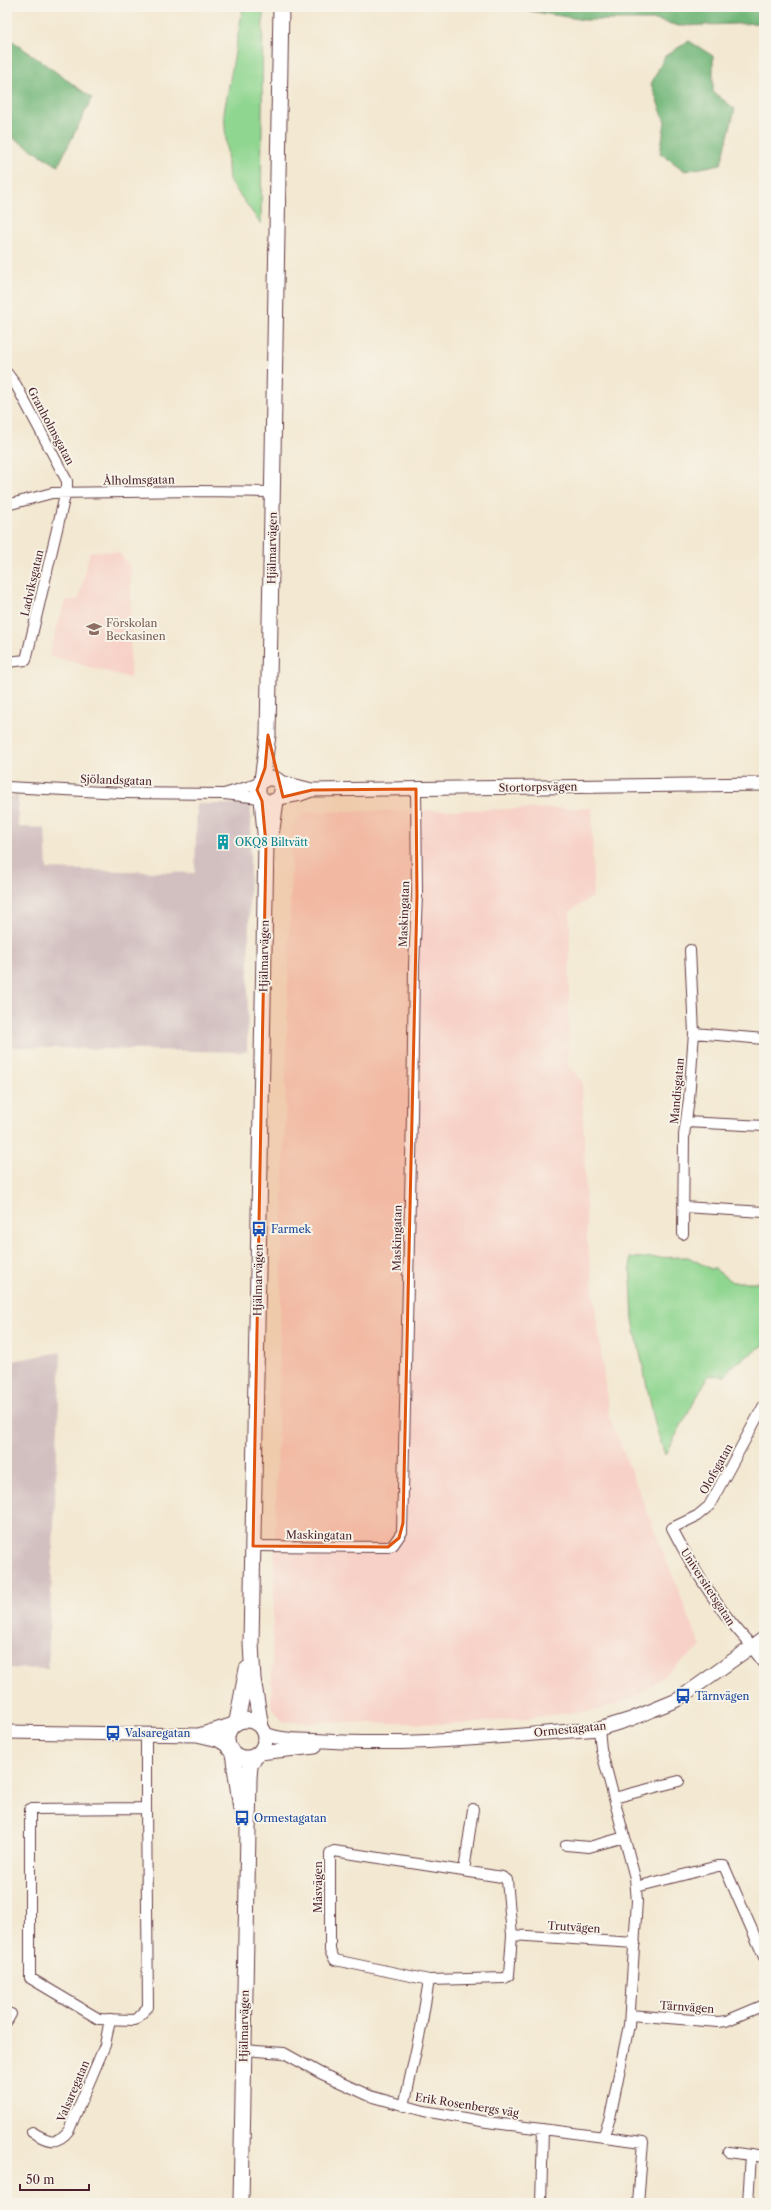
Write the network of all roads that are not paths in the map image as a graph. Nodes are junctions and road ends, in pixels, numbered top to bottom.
1 (281, 7) edge
2 (7, 373) edge
3 (273, 492) junction
4 (66, 493) junction
5 (7, 505) edge
6 (7, 662) edge
7 (270, 781) junction
8 (764, 784) edge
9 (7, 787) edge
10 (416, 789) junction
11 (312, 790) junction
12 (224, 794) junction
13 (269, 799) junction
14 (690, 950) dead end
15 (694, 1033) junction
16 (764, 1039) edge
17 (686, 1122) junction
18 (764, 1126) edge
19 (683, 1207) junction
20 (764, 1212) edge
21 (683, 1234) dead end
22 (764, 1406) edge
23 (672, 1528) joint
24 (253, 1546) junction
25 (764, 1638) edge
26 (251, 1644) junction
27 (753, 1647) junction
28 (764, 1661) edge
29 (236, 1723) junction
30 (599, 1728) junction
31 (263, 1730) junction
32 (7, 1732) edge
33 (146, 1734) junction
34 (197, 1735) junction
35 (352, 1743) junction
36 (231, 1750) junction
37 (257, 1754) junction
38 (679, 1781) dead end
39 (614, 1798) junction
40 (146, 1808) junction
41 (473, 1809) dead end
42 (625, 1837) junction
43 (566, 1845) dead end
44 (247, 1850) junction
45 (464, 1871) junction
46 (636, 1887) junction
47 (512, 1935) junction
48 (635, 1943) junction
49 (764, 1957) edge
50 (429, 1980) junction
51 (764, 2005) edge
52 (630, 2016) junction
53 (110, 2019) junction
54 (243, 2050) junction
55 (404, 2106) junction
56 (543, 2129) junction
57 (32, 2132) dead end
58 (603, 2137) junction
59 (729, 2152) dead end
60 (751, 2155) junction
61 (764, 2157) edge
62 (241, 2203) edge
63 (541, 2203) edge
64 (638, 2203) edge
65 (748, 2203) edge

1 - 3 main road, Hjälmarvägen
2 - 4 street, Granholmsgatan
3 - 4 street, Ålholmsgatan
3 - 7 main road, Hjälmarvägen
4 - 5 street, Ålholmsgatan
4 - 6 street, Ladviksgatan
7 - 11 street, Stortorpsvägen
7 - 12 street, Sjölandsgatan
7 - 13 main road
7 - 13 main road
8 - 10 street, Stortorpsvägen
9 - 12 street, Sjölandsgatan
10 - 11 street, Stortorpsvägen
10 - 24 street, Maskingatan
11 - 13 street, Stortorpsvägen
12 - 13 street, Sjölandsgatan
13 - 24 main road, Hjälmarvägen
14 - 15 street, Mandisgatan
15 - 16 street
15 - 17 street, Mandisgatan
17 - 18 street
17 - 19 street, Mandisgatan
19 - 20 street
19 - 21 street, Mandisgatan
22 - 23 street, Olofsgatan
23 - 27 street, Universitetsgatan
24 - 26 main road, Hjälmarvägen
25 - 27 street, Ormestagatan
26 - 29 main road, Hjälmarvägen
26 - 31 main road, Hjälmarvägen
27 - 28 street, Universitetsgatan
27 - 30 street, Ormestagatan
29 - 31 main road
29 - 34 street
29 - 36 main road
30 - 35 street, Ormestagatan
30 - 39 street
31 - 35 street, Ormestagatan
31 - 37 main road
32 - 33 street
33 - 34 street
33 - 40 street
34 - 36 street
35 - 37 street, Ormestagatan
36 - 37 main road
36 - 44 main road, Hjälmarvägen
37 - 44 main road, Hjälmarvägen
38 - 39 street
39 - 42 street
40 - 53 street
40 - 53 street
41 - 45 street
42 - 43 street
42 - 46 street
44 - 54 main road, Hjälmarvägen
45 - 47 street, Måsvägen
45 - 50 street, Måsvägen
46 - 48 street
46 - 49 street
47 - 48 street, Trutvägen
47 - 50 street, Måsvägen
48 - 52 street
50 - 55 street
51 - 52 street, Tärnvägen
52 - 58 street
53 - 57 street, Valsaregatan
54 - 55 street, Erik Rosenbergs väg
54 - 62 main road, Hjälmarvägen
55 - 56 street, Erik Rosenbergs väg
56 - 58 street, Erik Rosenbergs väg
56 - 63 street
58 - 64 street, Erik Rosenbergs väg
59 - 60 street
60 - 61 street
60 - 65 street

